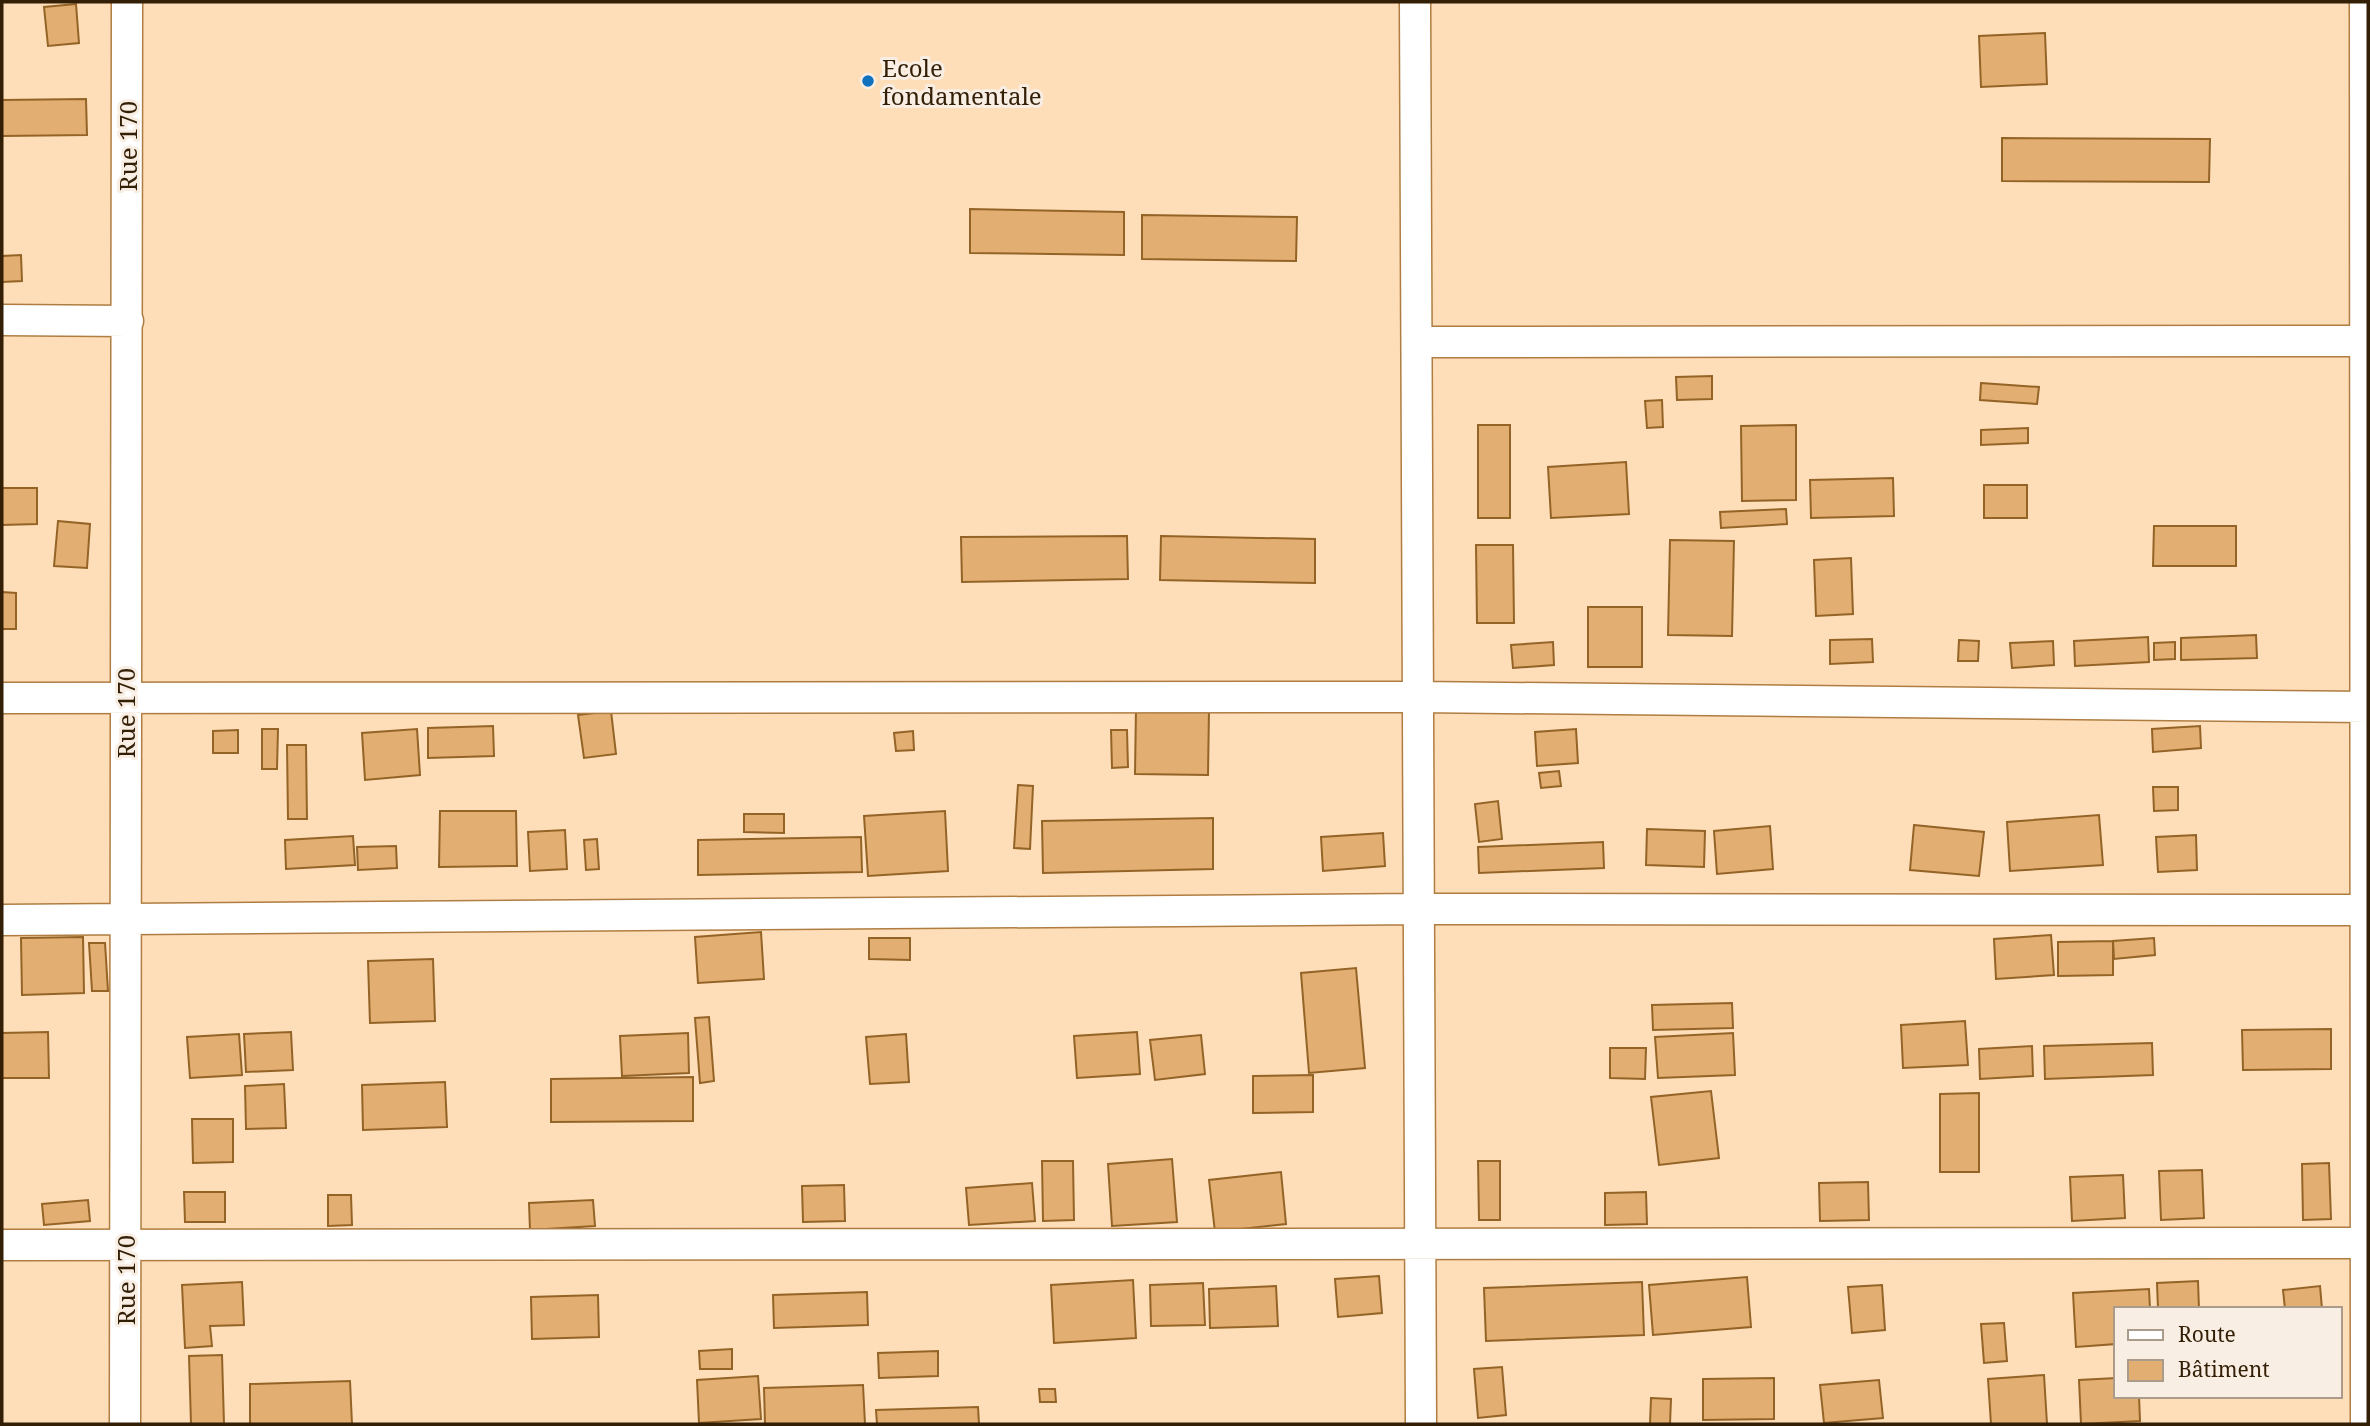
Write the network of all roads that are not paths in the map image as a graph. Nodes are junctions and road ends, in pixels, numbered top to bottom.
1 (127, 2) edge
2 (1415, 2) edge
3 (2365, 2) edge
4 (2, 320) edge
5 (128, 321) junction
6 (2367, 341) edge
7 (1416, 342) junction
8 (1418, 697) junction
9 (2, 698) edge
10 (125, 698) junction
11 (2367, 707) edge
12 (1419, 909) junction
13 (2367, 910) edge
14 (2, 920) edge
15 (125, 920) junction
16 (2367, 1243) edge
17 (1420, 1244) junction
18 (2, 1245) edge
19 (125, 1245) junction
20 (125, 1424) edge
21 (1422, 1424) edge
22 (2366, 1424) edge

1 - 5 street, Rue 170
2 - 7 street
3 - 6 street
4 - 5 street
5 - 10 street, Rue 170
6 - 7 street
6 - 11 street
7 - 8 street
8 - 10 street
8 - 11 street
8 - 12 street
9 - 10 street
10 - 15 street, Rue 170
11 - 13 street
12 - 13 street
12 - 15 street
12 - 17 street
13 - 16 street
14 - 15 street
15 - 19 street, Rue 170
16 - 17 street
16 - 22 street
17 - 19 street
17 - 21 street
18 - 19 street
19 - 20 street, Rue 170

